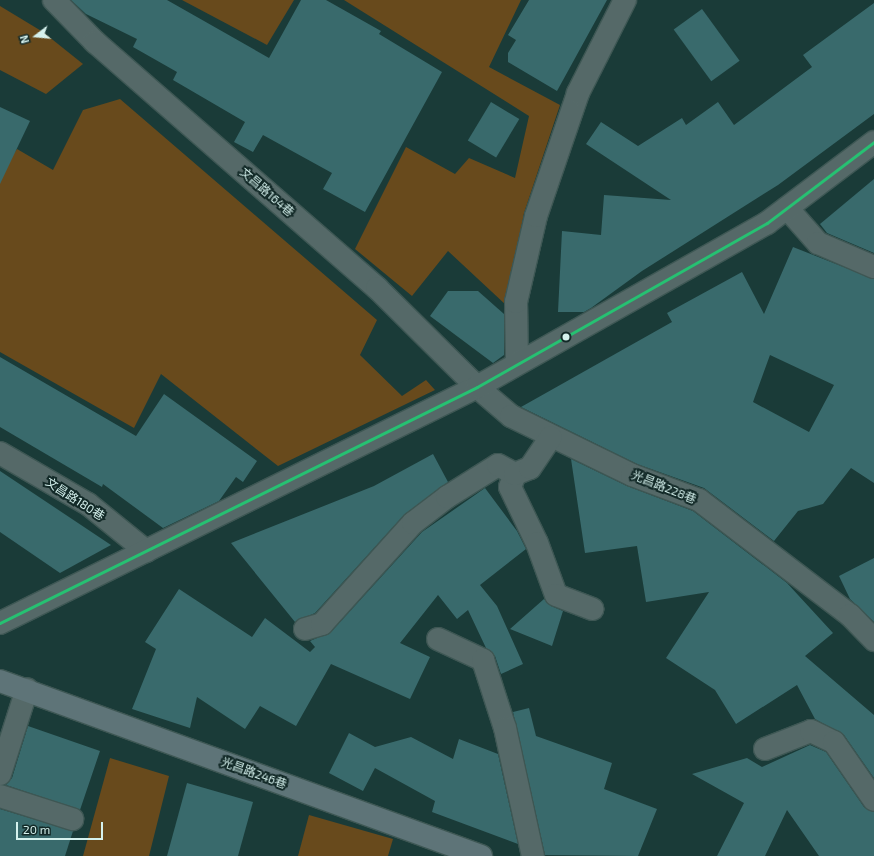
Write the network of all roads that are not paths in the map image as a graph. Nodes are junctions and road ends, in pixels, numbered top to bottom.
1 (54, 0) edge
2 (625, 0) edge
3 (874, 142) edge
4 (787, 208) junction
5 (874, 267) edge
6 (517, 363) junction
7 (477, 387) junction
8 (551, 437) junction
9 (0, 453) edge
10 (514, 474) junction
11 (146, 551) junction
12 (592, 609) dead end
13 (0, 623) edge
14 (305, 630) dead end
15 (438, 639) dead end
16 (874, 640) edge
17 (0, 681) edge
18 (27, 689) junction
19 (765, 749) dead end
20 (0, 774) edge
21 (0, 796) edge
22 (874, 800) edge
23 (72, 819) dead end
24 (481, 856) edge
25 (533, 856) edge

1 - 7 street, 文昌路164巷
2 - 6 street
3 - 4 street
4 - 5 street
4 - 6 street
6 - 7 street
7 - 8 street, 光昌路228巷
7 - 11 street
8 - 10 street
8 - 16 street, 光昌路228巷
9 - 11 street, 文昌路180巷
10 - 12 street
10 - 14 street
11 - 13 street
15 - 25 street
17 - 18 main road, 光昌路246巷
18 - 20 street
18 - 24 main road, 光昌路246巷
19 - 22 street
21 - 23 street

